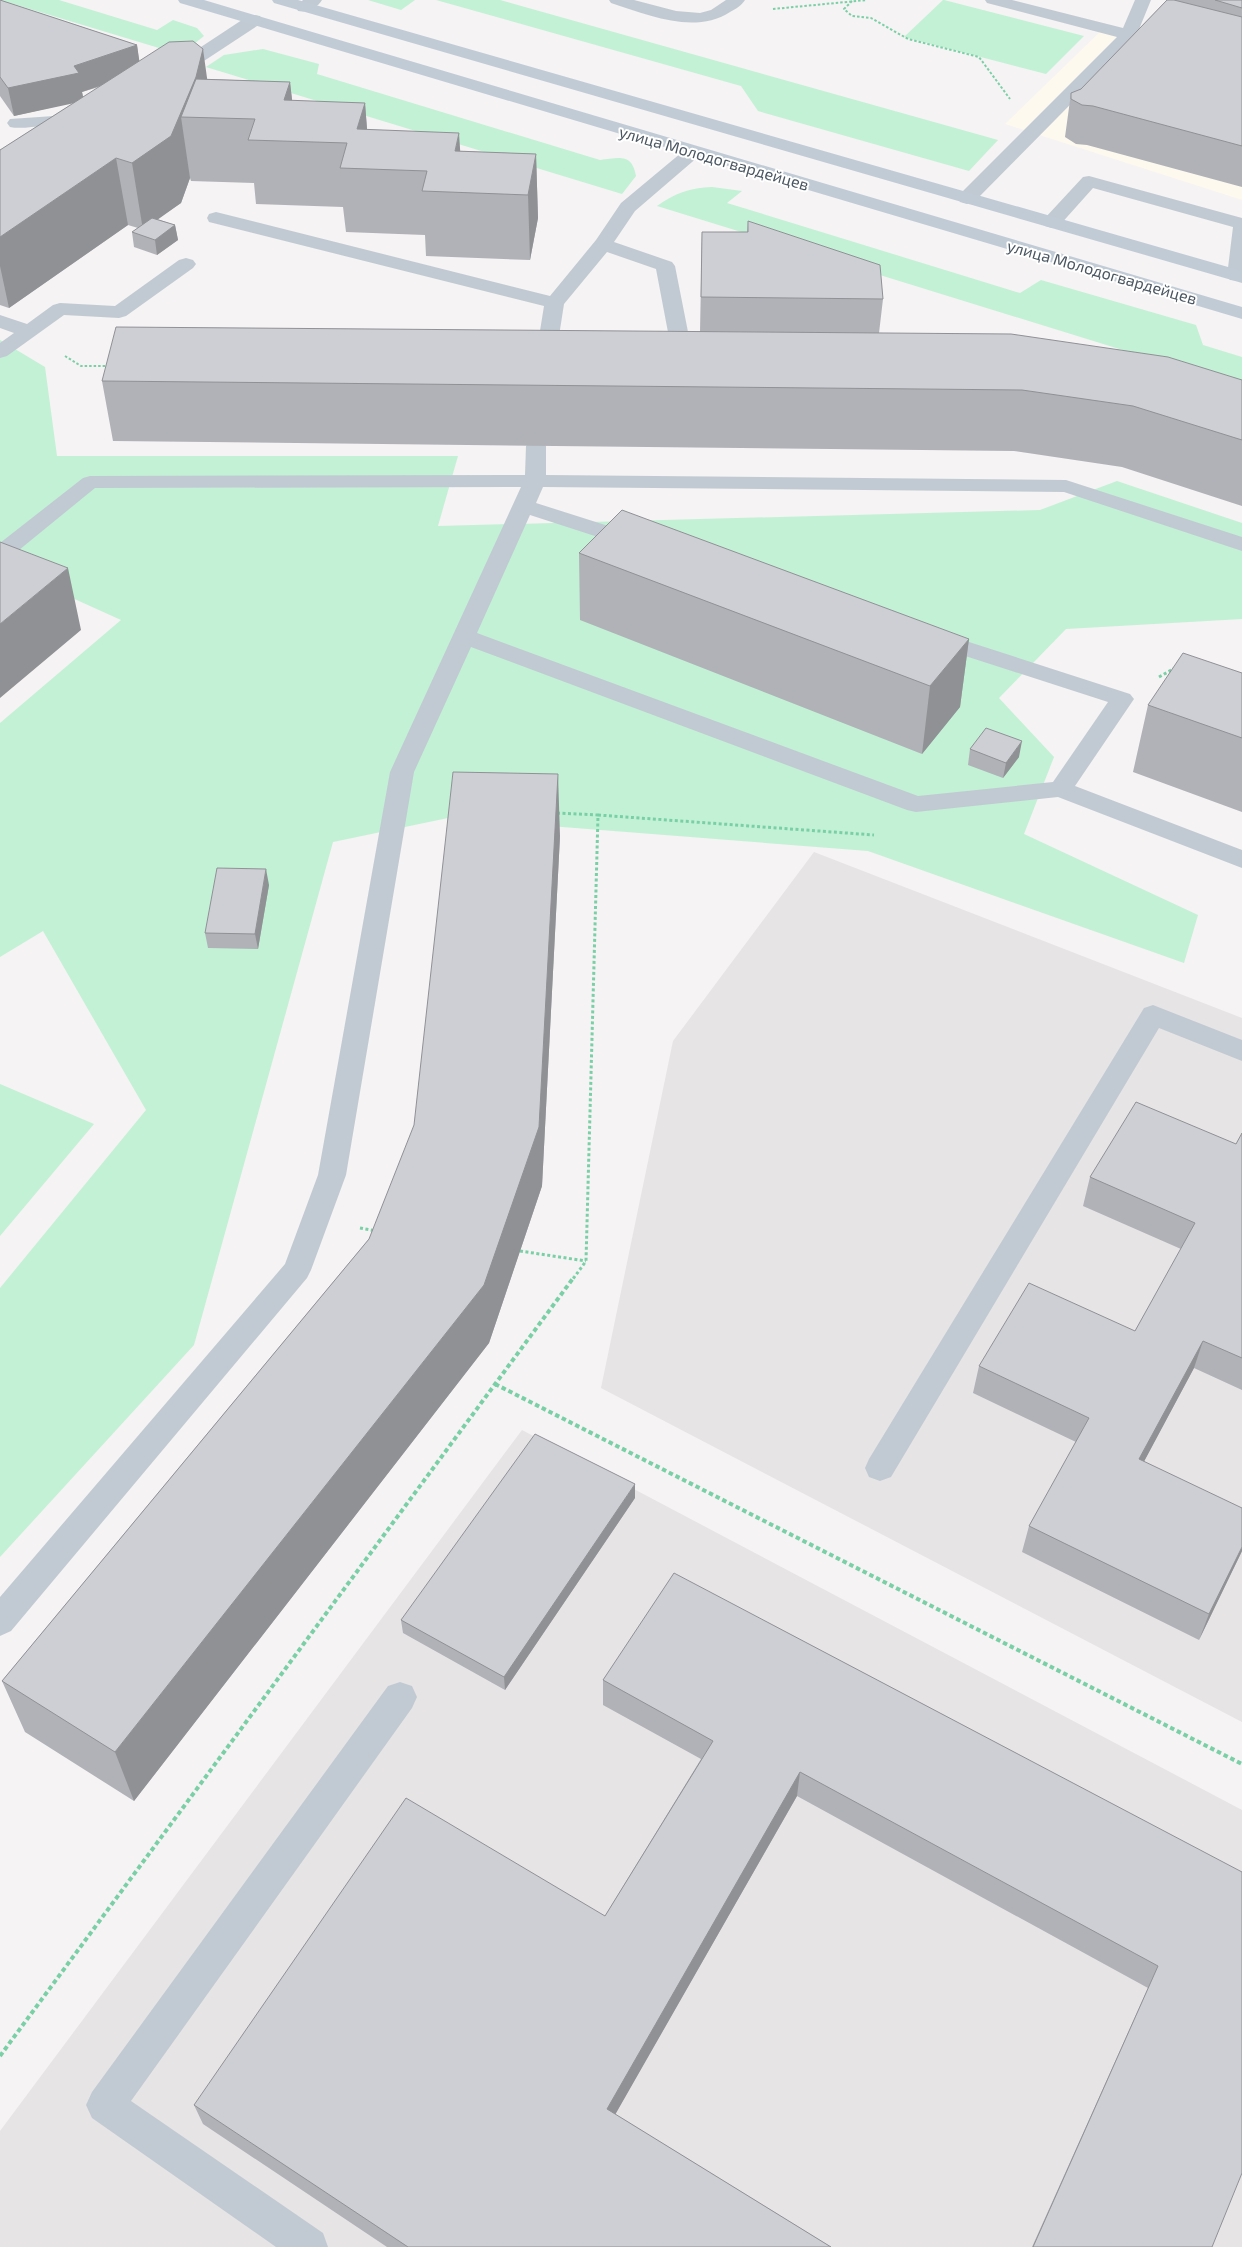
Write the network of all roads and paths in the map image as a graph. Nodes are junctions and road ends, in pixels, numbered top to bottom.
1 (186, 0) edge
2 (280, 0) edge
3 (617, 0) edge
4 (737, 0) edge
5 (867, 0) edge
6 (993, 0) edge
7 (852, 1) junction
8 (309, 3) edge
9 (1140, 6) edge
10 (714, 14) junction
11 (1157, 17) edge
12 (254, 20) junction
13 (1129, 35) junction
14 (156, 84) edge
15 (99, 120) edge
16 (16, 123) dead end
17 (83, 131) junction
18 (1034, 131) junction
19 (67, 141) edge
20 (693, 152) junction
21 (967, 198) junction
22 (216, 218) dead end
23 (1052, 222) junction
24 (1242, 224) edge
25 (1242, 228) edge
26 (603, 244) junction
27 (186, 264) dead end
28 (1240, 276) edge
29 (554, 302) junction
30 (1242, 313) edge
31 (0, 321) edge
32 (29, 331) junction
33 (719, 348) edge
34 (0, 352) edge
35 (110, 366) edge
36 (541, 390) edge
37 (536, 446) dead end
38 (535, 481) junction
39 (524, 506) junction
40 (1242, 544) edge
41 (656, 549) edge
42 (0, 554) edge
43 (913, 632) edge
44 (464, 636) junction
45 (1176, 668) edge
46 (1122, 699) junction
47 (1060, 789) junction
48 (916, 804) junction
49 (550, 813) edge
50 (598, 815) junction
51 (1242, 859) edge
52 (1242, 1051) edge
53 (520, 1251) dead end
54 (586, 1260) junction
55 (495, 1384) junction
56 (880, 1468) dead end
57 (0, 1621) edge
58 (400, 1698) dead end
59 (1242, 1764) edge
60 (0, 2056) edge
61 (309, 2247) edge

1 - 12 main road, улица Молодогвардейцев
2 - 8 main road, улица Молодогвардейцев
3 - 10 lane
4 - 10 lane
5 - 7 path
6 - 13 lane
7 - 10 path
7 - 18 path
8 - 21 main road, улица Молодогвардейцев
9 - 11 lane
9 - 13 lane
12 - 14 lane
12 - 20 main road, улица Молодогвардейцев
13 - 18 lane
15 - 17 lane
16 - 17 lane
17 - 19 lane
18 - 21 lane
20 - 26 lane
20 - 30 main road, улица Молодогвардейцев
21 - 23 main road, улица Молодогвардейцев
22 - 29 lane
23 - 24 lane
23 - 28 main road, улица Молодогвардейцев
25 - 28 lane
26 - 29 lane
26 - 33 lane
27 - 32 lane
29 - 36 lane
31 - 32 lane
32 - 34 lane
32 - 35 path
37 - 38 lane
38 - 39 lane
38 - 40 lane
38 - 42 lane
39 - 41 lane
39 - 44 lane
43 - 46 lane
44 - 48 lane
44 - 57 lane
45 - 46 path
46 - 47 lane
47 - 48 lane
47 - 51 lane
48 - 50 path
49 - 50 path
50 - 54 path
52 - 56 lane
53 - 54 path
54 - 55 path
55 - 59 path
55 - 60 path
58 - 61 lane

